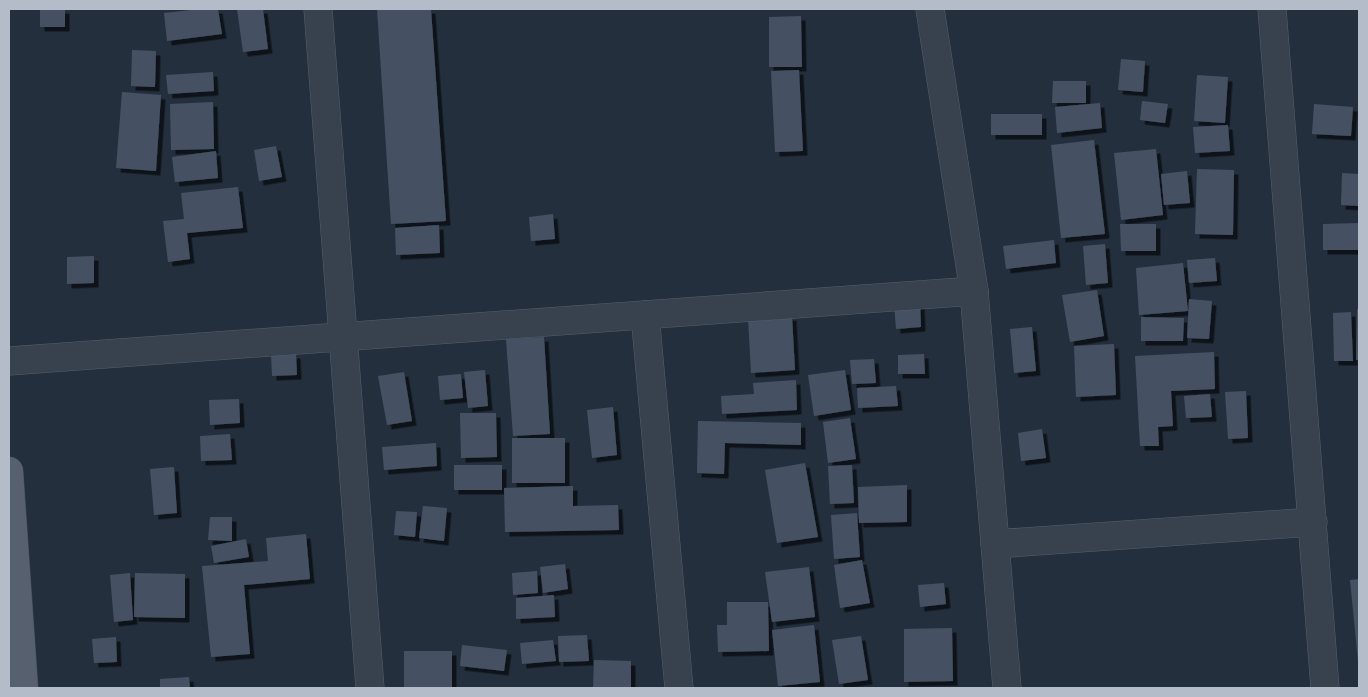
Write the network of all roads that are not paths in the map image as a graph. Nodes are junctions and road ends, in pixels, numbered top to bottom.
1 (318, 9) edge
2 (930, 9) edge
3 (1272, 9) edge
4 (974, 291) junction
5 (645, 315) junction
6 (343, 337) junction
7 (9, 361) edge
8 (9, 472) edge
9 (1313, 522) junction
10 (995, 544) junction
11 (24, 688) edge
12 (370, 688) edge
13 (679, 688) edge
14 (1007, 688) edge
15 (1325, 688) edge

1 - 6 street
2 - 4 street
3 - 9 street
4 - 5 street
4 - 10 street
5 - 6 street
5 - 13 street
6 - 7 street
6 - 12 street
8 - 11 main road
9 - 10 street
9 - 15 street
10 - 14 street

